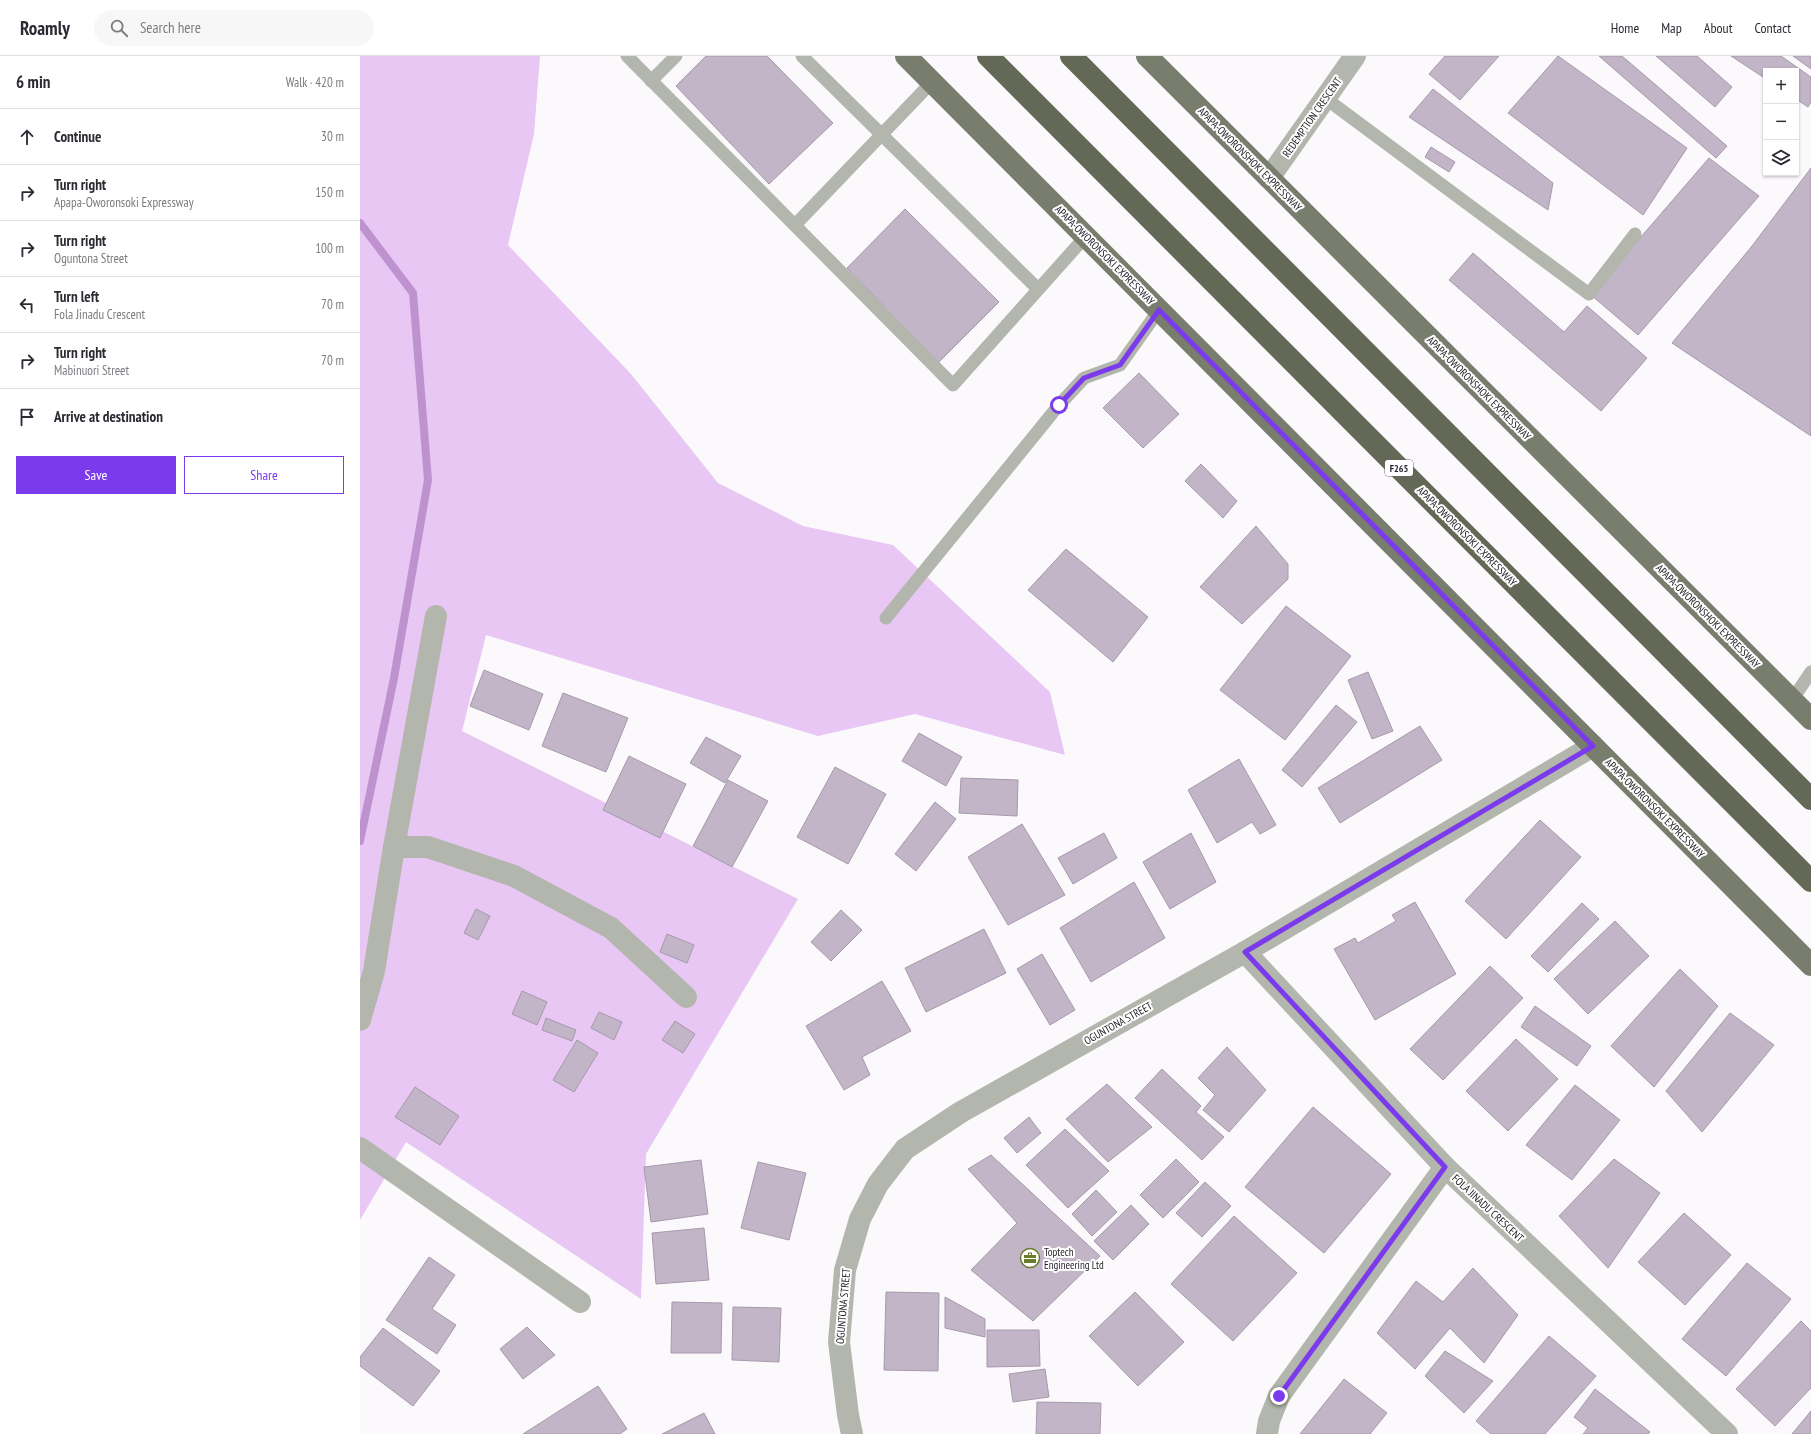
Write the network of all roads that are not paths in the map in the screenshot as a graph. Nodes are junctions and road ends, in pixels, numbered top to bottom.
1 (627, 56) edge
2 (676, 56) edge
3 (802, 56) edge
4 (906, 56) edge
5 (988, 56) edge
6 (1071, 56) edge
7 (1147, 56) edge
8 (1355, 56) edge
9 (651, 81) junction
10 (932, 82) junction
11 (1326, 98) junction
12 (882, 134) junction
13 (1269, 178) junction
14 (795, 225) junction
15 (1635, 234) dead end
16 (1086, 236) junction
17 (1038, 289) junction
18 (1159, 310) junction
19 (436, 616) dead end
20 (886, 618) dead end
21 (1811, 672) edge
22 (1792, 700) junction
23 (1811, 719) edge
24 (1593, 746) junction
25 (1811, 799) edge
26 (394, 847) junction
27 (1811, 881) edge
28 (1245, 952) junction
29 (1811, 965) edge
30 (686, 997) dead end
31 (360, 1020) edge
32 (360, 1148) edge
33 (1445, 1167) junction
34 (580, 1302) dead end
35 (852, 1434) edge
36 (1267, 1434) edge
37 (1727, 1434) edge

1 - 9 lane
2 - 9 lane
3 - 12 lane
4 - 10 main road, APAPA-OWORONSOKI EXPRESSWAY
5 - 27 highway, APAPA-OWORONSOKI EXPRESSWAY / F265
6 - 25 highway
7 - 13 main road, APAPA-OWORONSHOKI EXPRESSWAY
8 - 11 street, REDEMPTION CRESCENT
9 - 14 lane
10 - 12 lane
10 - 16 main road, APAPA-OWORONSOKI EXPRESSWAY
11 - 13 street, REDEMPTION CRESCENT
11 - 15 lane
12 - 14 lane
12 - 17 lane
13 - 22 main road, APAPA-OWORONSHOKI EXPRESSWAY
14 - 17 lane
16 - 17 lane
16 - 18 main road, APAPA-OWORONSOKI EXPRESSWAY
18 - 20 lane
18 - 24 main road, APAPA-OWORONSOKI EXPRESSWAY
19 - 26 street
21 - 22 lane
22 - 23 main road, APAPA-OWORONSHOKI EXPRESSWAY
24 - 28 street, OGUNTONA STREET
24 - 29 main road, APAPA-OWORONSOKI EXPRESSWAY
26 - 30 street
26 - 31 street
28 - 33 street, FOLA JINADU CRESCENT
28 - 35 street, OGUNTONA STREET
32 - 34 street
33 - 36 street
33 - 37 street, FOLA JINADU CRESCENT

